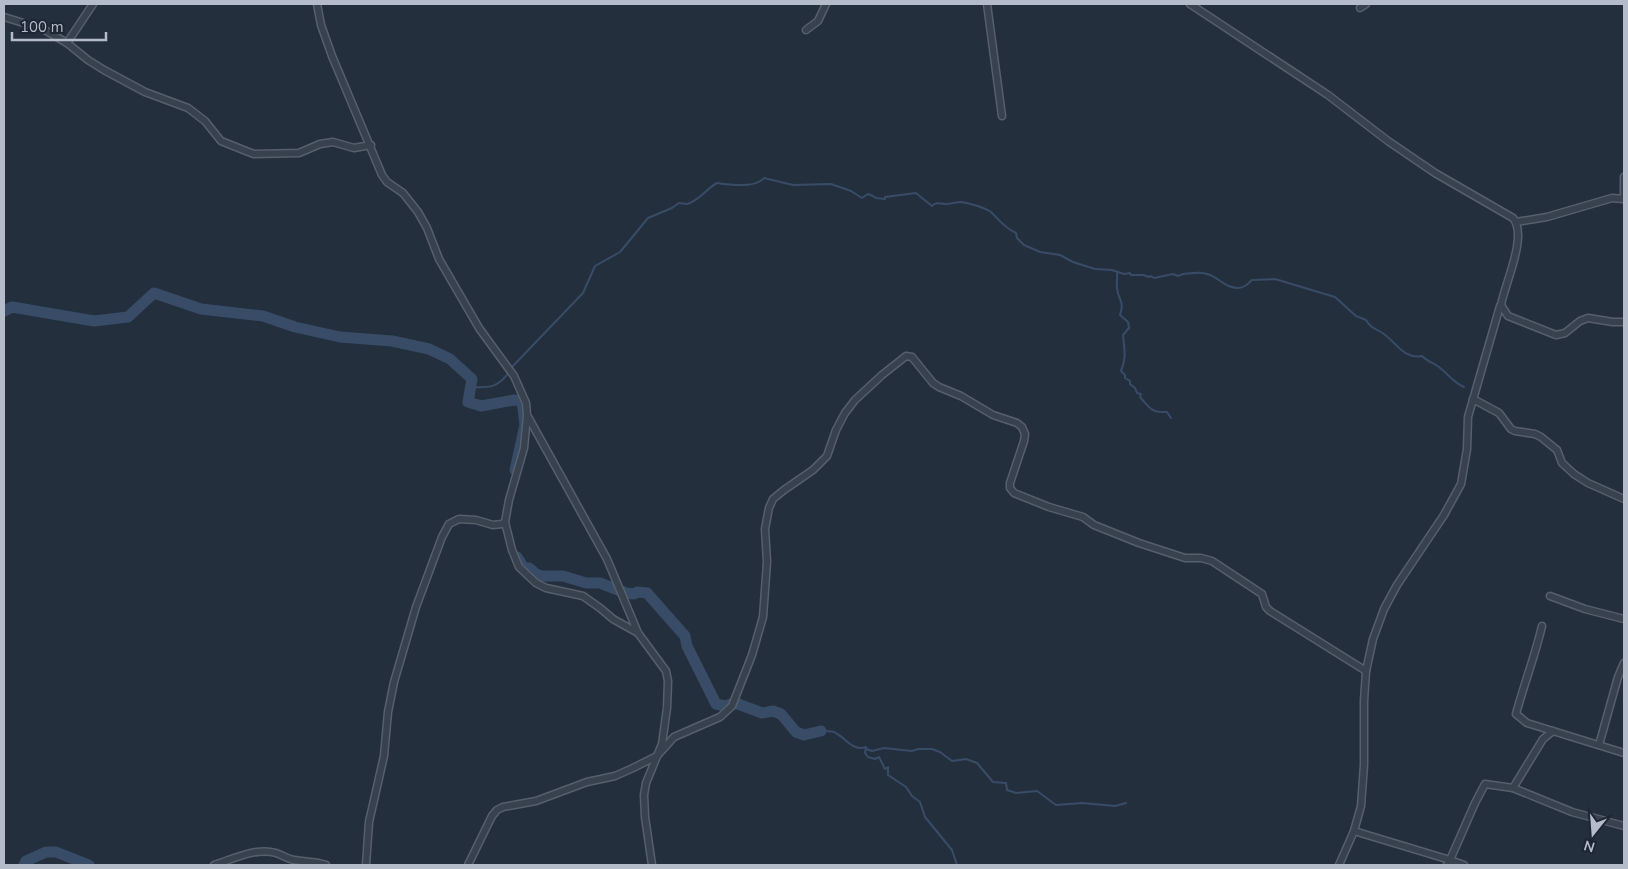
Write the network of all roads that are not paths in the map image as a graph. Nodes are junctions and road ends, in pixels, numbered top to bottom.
1 (93, 4) edge
2 (317, 4) edge
3 (826, 4) edge
4 (987, 4) edge
5 (1190, 4) edge
6 (1366, 4) edge
7 (1360, 8) dead end
8 (4, 17) edge
9 (806, 30) dead end
10 (67, 43) junction
11 (1002, 116) dead end
12 (370, 145) junction
13 (1624, 178) edge
14 (1624, 199) edge
15 (1516, 222) junction
16 (1500, 305) junction
17 (1624, 322) edge
18 (1474, 399) junction
19 (527, 415) junction
20 (1624, 500) edge
21 (505, 522) junction
22 (1550, 596) dead end
23 (1624, 619) edge
24 (1542, 626) dead end
25 (638, 633) junction
26 (1624, 663) edge
27 (1366, 671) junction
28 (1553, 731) junction
29 (1599, 745) junction
30 (1624, 753) edge
31 (657, 756) junction
32 (1513, 788) junction
33 (1624, 826) edge
34 (1354, 831) junction
35 (1448, 863) edge
36 (214, 865) edge
37 (326, 865) edge
38 (366, 865) edge
39 (468, 865) edge
40 (652, 865) edge
41 (1339, 865) edge
42 (1464, 865) edge

1 - 10 street
2 - 12 street
3 - 9 street
4 - 11 street
5 - 15 street
6 - 7 street
8 - 10 street
10 - 12 street
12 - 19 street
13 - 14 street
14 - 15 street
15 - 16 street
16 - 17 street
16 - 18 street
18 - 20 street
18 - 27 street
19 - 21 street
19 - 25 street
21 - 25 street
21 - 38 street
22 - 23 street
24 - 28 street
25 - 31 street
26 - 29 street
27 - 31 street
27 - 34 street
28 - 29 street
28 - 32 street
29 - 30 street
31 - 39 street
31 - 40 street
32 - 33 street
32 - 35 street
34 - 35 street
34 - 41 street
35 - 42 street
36 - 37 street

